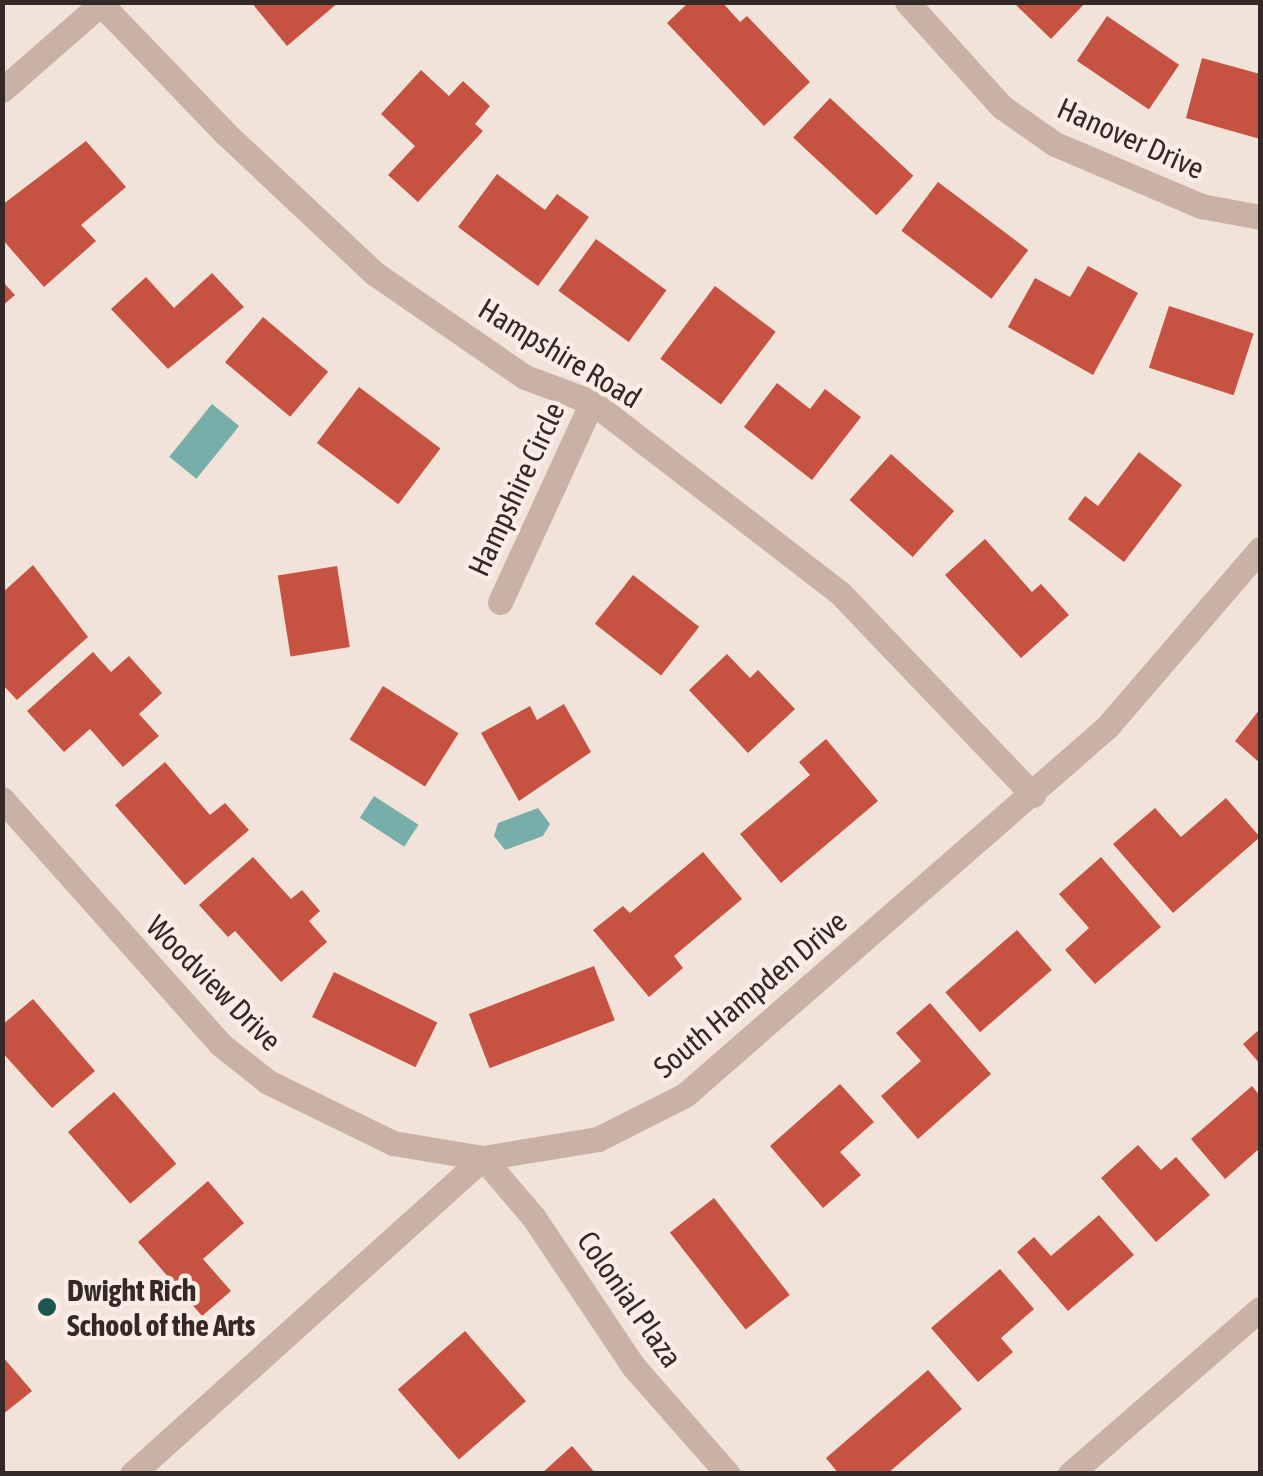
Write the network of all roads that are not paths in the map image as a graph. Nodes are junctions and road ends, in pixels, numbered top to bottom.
1 (908, 2) edge
2 (102, 3) edge
3 (2, 90) edge
4 (1260, 218) edge
5 (592, 402) junction
6 (1260, 549) edge
7 (500, 602) dead end
8 (1033, 794) junction
9 (2, 799) edge
10 (484, 1158) junction
11 (1260, 1309) edge
12 (132, 1474) edge
13 (728, 1474) edge
14 (1070, 1474) edge

1 - 4 street, Hanover Drive
2 - 3 street
2 - 5 street, Hampshire Road
5 - 7 street, Hampshire Circle
5 - 8 street, Hampshire Road
6 - 8 street, South Hampden Drive
8 - 10 street, South Hampden Drive
9 - 10 street, Woodview Drive
10 - 12 street
10 - 13 street, Colonial Plaza
11 - 14 street

